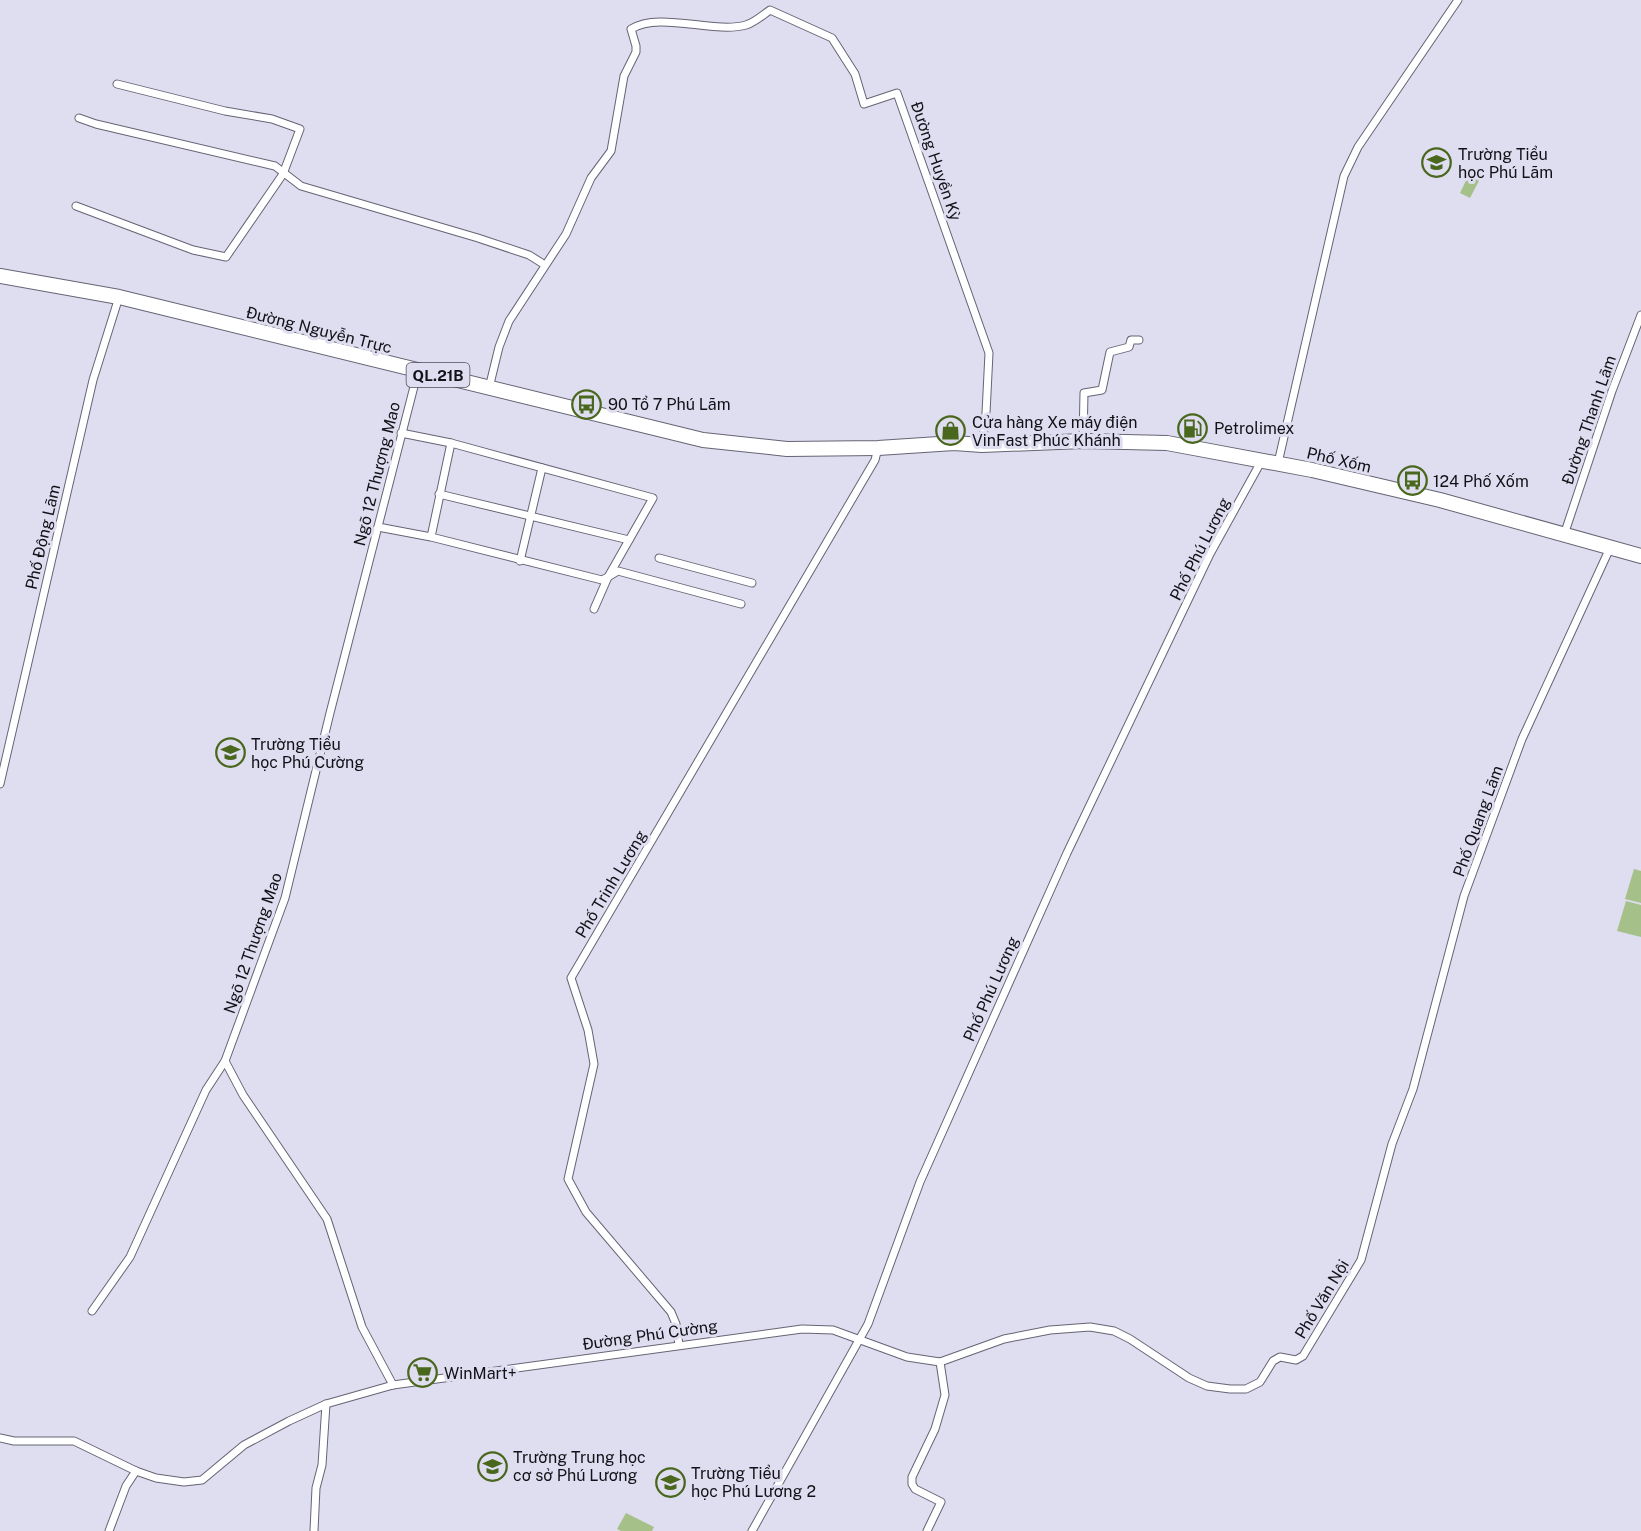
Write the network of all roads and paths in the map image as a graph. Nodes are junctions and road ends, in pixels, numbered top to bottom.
1 (1458, 0) edge
2 (117, 84) dead end
3 (79, 118) dead end
4 (283, 174) junction
5 (76, 206) dead end
6 (545, 265) junction
7 (0, 276) edge
8 (119, 297) junction
9 (1641, 315) edge
10 (1139, 340) dead end
11 (418, 371) junction
12 (489, 388) junction
13 (401, 433) junction
14 (1083, 441) junction
15 (451, 443) junction
16 (982, 445) junction
17 (878, 448) junction
18 (1262, 460) junction
19 (1278, 463) junction
20 (542, 468) junction
21 (439, 494) junction
22 (531, 516) junction
23 (378, 527) junction
24 (1564, 535) junction
25 (431, 537) junction
26 (629, 540) junction
27 (1610, 548) junction
28 (1641, 556) edge
29 (659, 558) dead end
30 (520, 561) junction
31 (608, 577) junction
32 (752, 583) dead end
33 (741, 604) dead end
34 (594, 609) dead end
35 (0, 784) edge
36 (225, 1061) junction
37 (1402, 1114) joint
38 (92, 1311) dead end
39 (860, 1338) junction
40 (679, 1345) junction
41 (975, 1350) joint
42 (940, 1362) junction
43 (393, 1385) junction
44 (326, 1404) junction
45 (0, 1438) edge
46 (136, 1471) junction
47 (109, 1531) edge
48 (314, 1531) edge
49 (752, 1531) edge
50 (927, 1531) edge

1 - 19 street
2 - 4 street
3 - 4 street
4 - 5 street
4 - 6 street
6 - 12 street, Đường Huyền Kỳ
6 - 16 street, Đường Huyền Kỳ
7 - 8 highway, Đường Nguyễn Trực / QL.21B
8 - 11 highway, Đường Nguyễn Trực / QL.21B
8 - 35 street, Phố Động Lãm
9 - 24 street, Đường Thanh Lãm
10 - 14 street
11 - 12 highway, Đường Nguyễn Trực / QL.21B
11 - 13 street, Ngõ 12 Thượng Mao
12 - 17 highway, Đường Nguyễn Trực / QL.21B
13 - 15 street
13 - 23 street, Ngõ 12 Thượng Mao
14 - 16 highway, Phố Xốm / QL.21B
14 - 18 highway, Phố Xốm / QL.21B
15 - 20 street
15 - 21 street
16 - 17 highway, Phố Xốm / QL.21B
17 - 40 street, Phố Trinh Lương
18 - 19 highway, Phố Xốm / QL.21B
18 - 39 street, Phố Phú Lương
19 - 24 highway, Phố Xốm / QL.21B
20 - 22 street
20 - 26 street
21 - 22 street
21 - 25 street
22 - 26 street
22 - 30 street
23 - 25 street
23 - 36 street, Ngõ 12 Thượng Mao
24 - 27 highway, Phố Xốm / QL.21B
25 - 30 street
26 - 31 street
27 - 28 highway, Phố Xốm / QL.21B
27 - 37 street, Phố Quang Lãm
29 - 32 street
30 - 31 street
31 - 33 street
31 - 34 street
36 - 38 street, Ngõ 12 Thượng Mao
36 - 43 street
37 - 41 street, Phố Văn Nội
39 - 40 street, Đường Phú Cường
39 - 42 street, Đường Phú Cường
39 - 49 street, Phố Phú Lương
40 - 43 street, Đường Phú Cường
41 - 42 street, Đường Phú Cường
42 - 50 street
43 - 44 street, Đường Phú Cường
44 - 46 street, Đường Phú Cường
44 - 48 street
45 - 46 street, Đường Phú Cường
46 - 47 street

